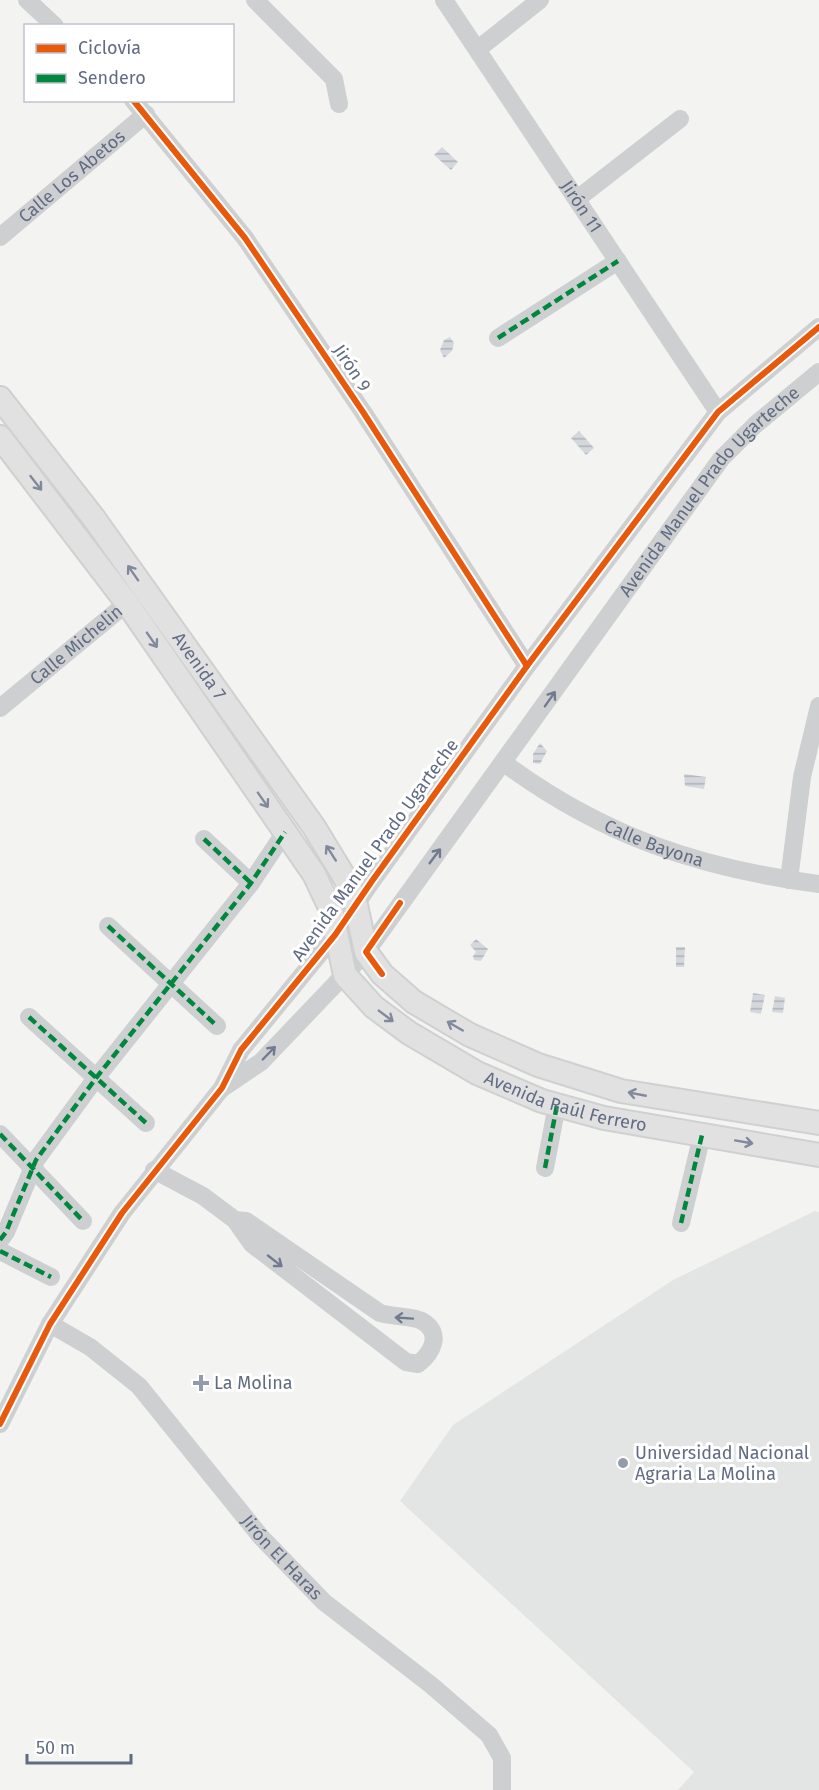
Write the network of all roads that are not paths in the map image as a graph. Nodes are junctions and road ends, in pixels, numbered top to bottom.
1 (27, 0) edge
2 (255, 0) edge
3 (444, 0) edge
4 (540, 0) edge
5 (53, 24) edge
6 (478, 49) junction
7 (136, 102) edge
8 (339, 104) dead end
9 (146, 114) junction
10 (680, 119) dead end
11 (577, 199) junction
12 (0, 237) edge
13 (618, 261) junction
14 (819, 327) edge
15 (498, 338) dead end
16 (819, 372) edge
17 (0, 398) edge
18 (718, 412) junction
19 (0, 437) edge
20 (93, 517) junction
21 (75, 532) junction
22 (126, 603) junction
23 (157, 607) junction
24 (527, 666) junction
25 (819, 706) edge
26 (0, 708) edge
27 (504, 763) junction
28 (285, 832) junction
29 (204, 839) dead end
30 (789, 880) junction
31 (251, 883) junction
32 (819, 884) edge
33 (356, 905) junction
34 (108, 926) dead end
35 (335, 936) junction
36 (366, 952) junction
37 (345, 975) junction
38 (171, 984) junction
39 (29, 1017) dead end
40 (216, 1026) dead end
41 (96, 1078) junction
42 (222, 1088) junction
43 (672, 1101) junction
44 (557, 1105) junction
45 (146, 1123) dead end
46 (819, 1123) edge
47 (669, 1129) junction
48 (0, 1134) edge
49 (702, 1135) junction
50 (819, 1155) edge
51 (545, 1168) dead end
52 (32, 1170) junction
53 (154, 1170) junction
54 (235, 1220) junction
55 (83, 1221) dead end
56 (681, 1223) dead end
57 (0, 1240) edge
58 (0, 1251) edge
59 (326, 1276) junction
60 (51, 1277) dead end
61 (314, 1291) junction
62 (50, 1324) junction
63 (0, 1424) edge
64 (502, 1790) edge

1 - 5 street
2 - 8 street
3 - 6 street, Jirón 11
4 - 6 street
6 - 11 street, Jirón 11
7 - 9 street, Jirón 9
9 - 12 street, Calle Los Abetos
9 - 24 street, Jirón 9
10 - 11 street
11 - 13 street, Jirón 11
13 - 15 street
13 - 18 street, Jirón 11
14 - 18 street, Avenida Manuel Prado Ugarteche
27 -> 16 street, Avenida Manuel Prado Ugarteche
17 - 20 main road, Avenida 7
18 - 24 street, Avenida Manuel Prado Ugarteche
19 -> 21 main road, Avenida 7
20 - 21 main road
23 -> 20 main road, Avenida 7
21 - 22 main road, Avenida 7
22 - 23 street, Calle Michelin
22 - 26 street, Calle Michelin
22 -> 28 main road, Avenida 7
33 -> 23 main road, Avenida 7
24 - 33 street, Avenida Manuel Prado Ugarteche
25 - 30 street
27 - 30 street, Calle Bayona
36 -> 27 street, Avenida Manuel Prado Ugarteche
28 - 31 street
28 - 35 main road, Avenida 7
29 - 31 street
30 - 32 street, Calle Bayona
31 - 38 street
33 - 35 street, Avenida Manuel Prado Ugarteche
33 - 36 main road, Avenida 7
34 - 38 street
35 - 37 main road, Avenida 7
35 - 42 street, Avenida Manuel Prado Ugarteche
36 - 37 street, Avenida Manuel Prado Ugarteche
43 -> 36 main road, Avenida Raúl Ferrero
42 -> 37 street, Avenida Manuel Prado Ugarteche
37 -> 44 main road, Avenida Raúl Ferrero
38 - 40 street
38 - 41 street
39 - 41 street
41 - 45 street
41 - 52 street
42 - 53 street, Avenida Manuel Prado Ugarteche
43 - 46 main road, Avenida Raúl Ferrero
43 - 47 main road
44 - 47 main road, Avenida Raúl Ferrero
44 - 51 street
47 - 49 main road, Avenida Raúl Ferrero
48 - 52 street
49 -> 50 main road, Avenida Raúl Ferrero
49 - 56 street
52 - 55 street
52 - 57 street
53 - 54 street
53 - 62 street, Avenida Manuel Prado Ugarteche
54 - 59 street
54 -> 61 street
58 - 60 street
59 - 61 street
61 -> 59 street
62 - 63 street, Avenida Manuel Prado Ugarteche
62 - 64 street, Jirón El Haras

